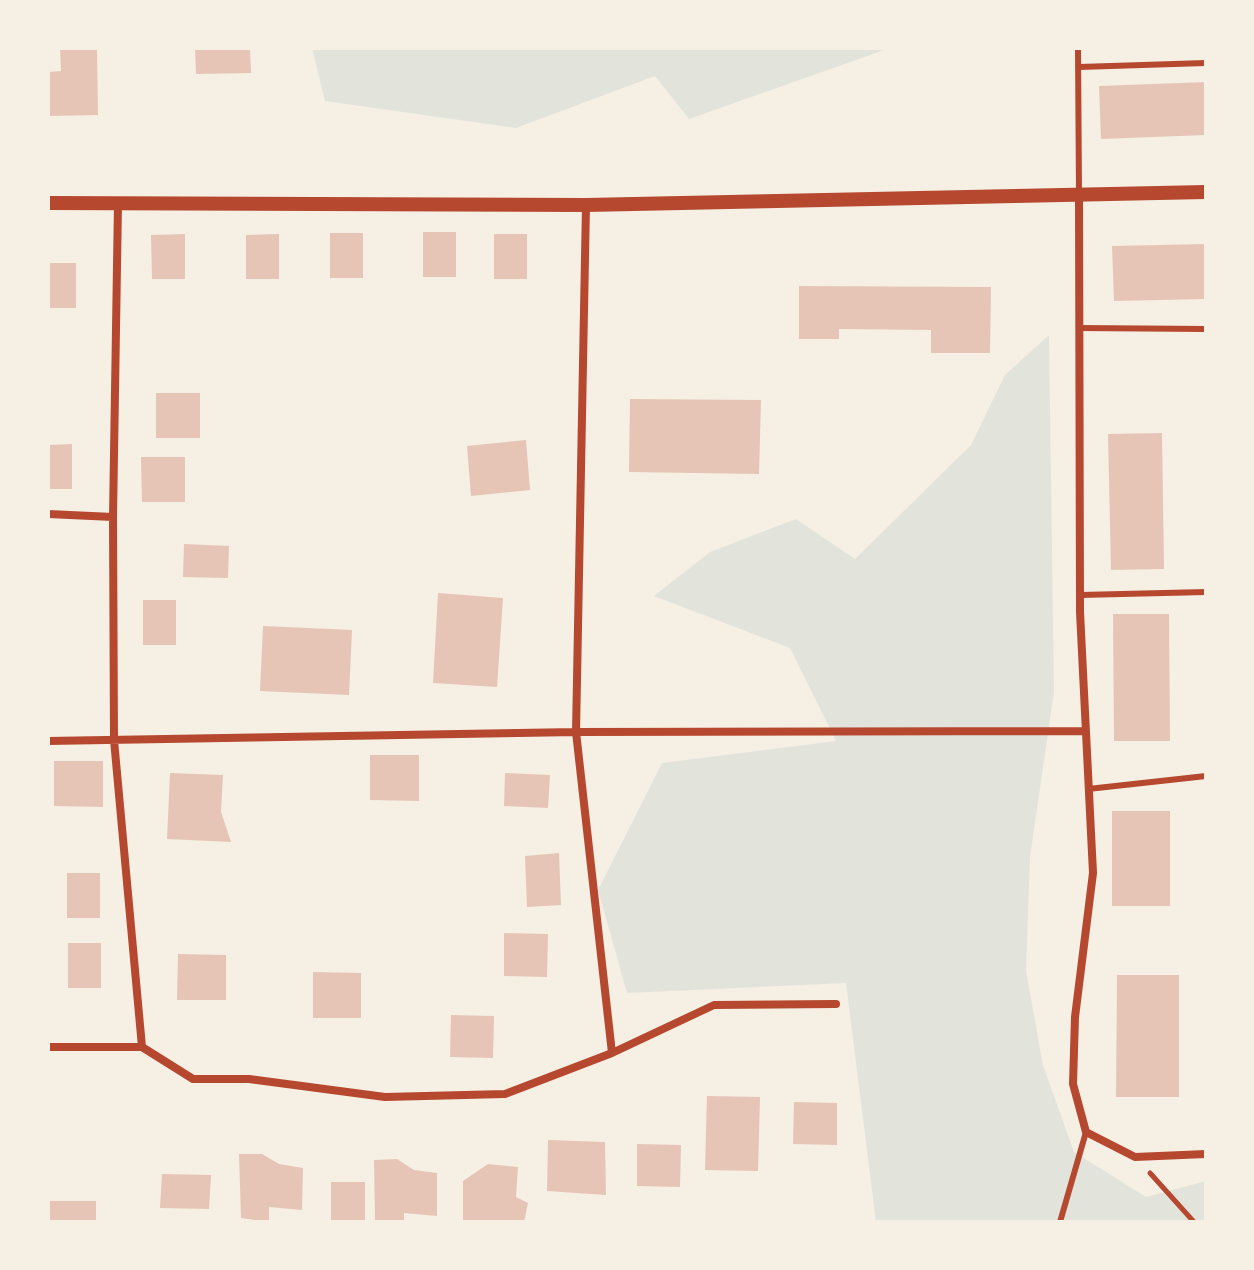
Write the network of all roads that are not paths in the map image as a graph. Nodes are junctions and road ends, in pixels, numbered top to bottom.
1 (1078, 48) edge
2 (1206, 63) edge
3 (1079, 67) junction
4 (1206, 192) edge
5 (1079, 195) junction
6 (48, 203) edge
7 (118, 203) junction
8 (586, 205) junction
9 (1079, 328) junction
10 (1206, 329) edge
11 (48, 514) edge
12 (113, 517) junction
13 (1206, 592) edge
14 (1080, 595) junction
15 (1085, 731) junction
16 (576, 732) junction
17 (114, 740) junction
18 (48, 741) edge
19 (1206, 776) edge
20 (1088, 789) junction
21 (836, 1004) dead end
22 (48, 1047) edge
23 (142, 1047) junction
24 (612, 1053) junction
25 (1086, 1132) junction
26 (1206, 1154) edge
27 (1060, 1222) edge

1 - 3 lane
2 - 3 lane
3 - 5 lane
4 - 5 street
5 - 8 street
5 - 9 street
6 - 7 street
7 - 8 street
7 - 12 street
8 - 16 street
9 - 10 lane
9 - 14 street
11 - 12 street
12 - 17 street
13 - 14 lane
14 - 15 street
15 - 16 street
15 - 20 street
16 - 17 street
16 - 24 street
17 - 18 street
17 - 23 street
19 - 20 lane
20 - 25 street
21 - 24 street
22 - 23 street
23 - 24 street
25 - 26 street
25 - 27 lane

